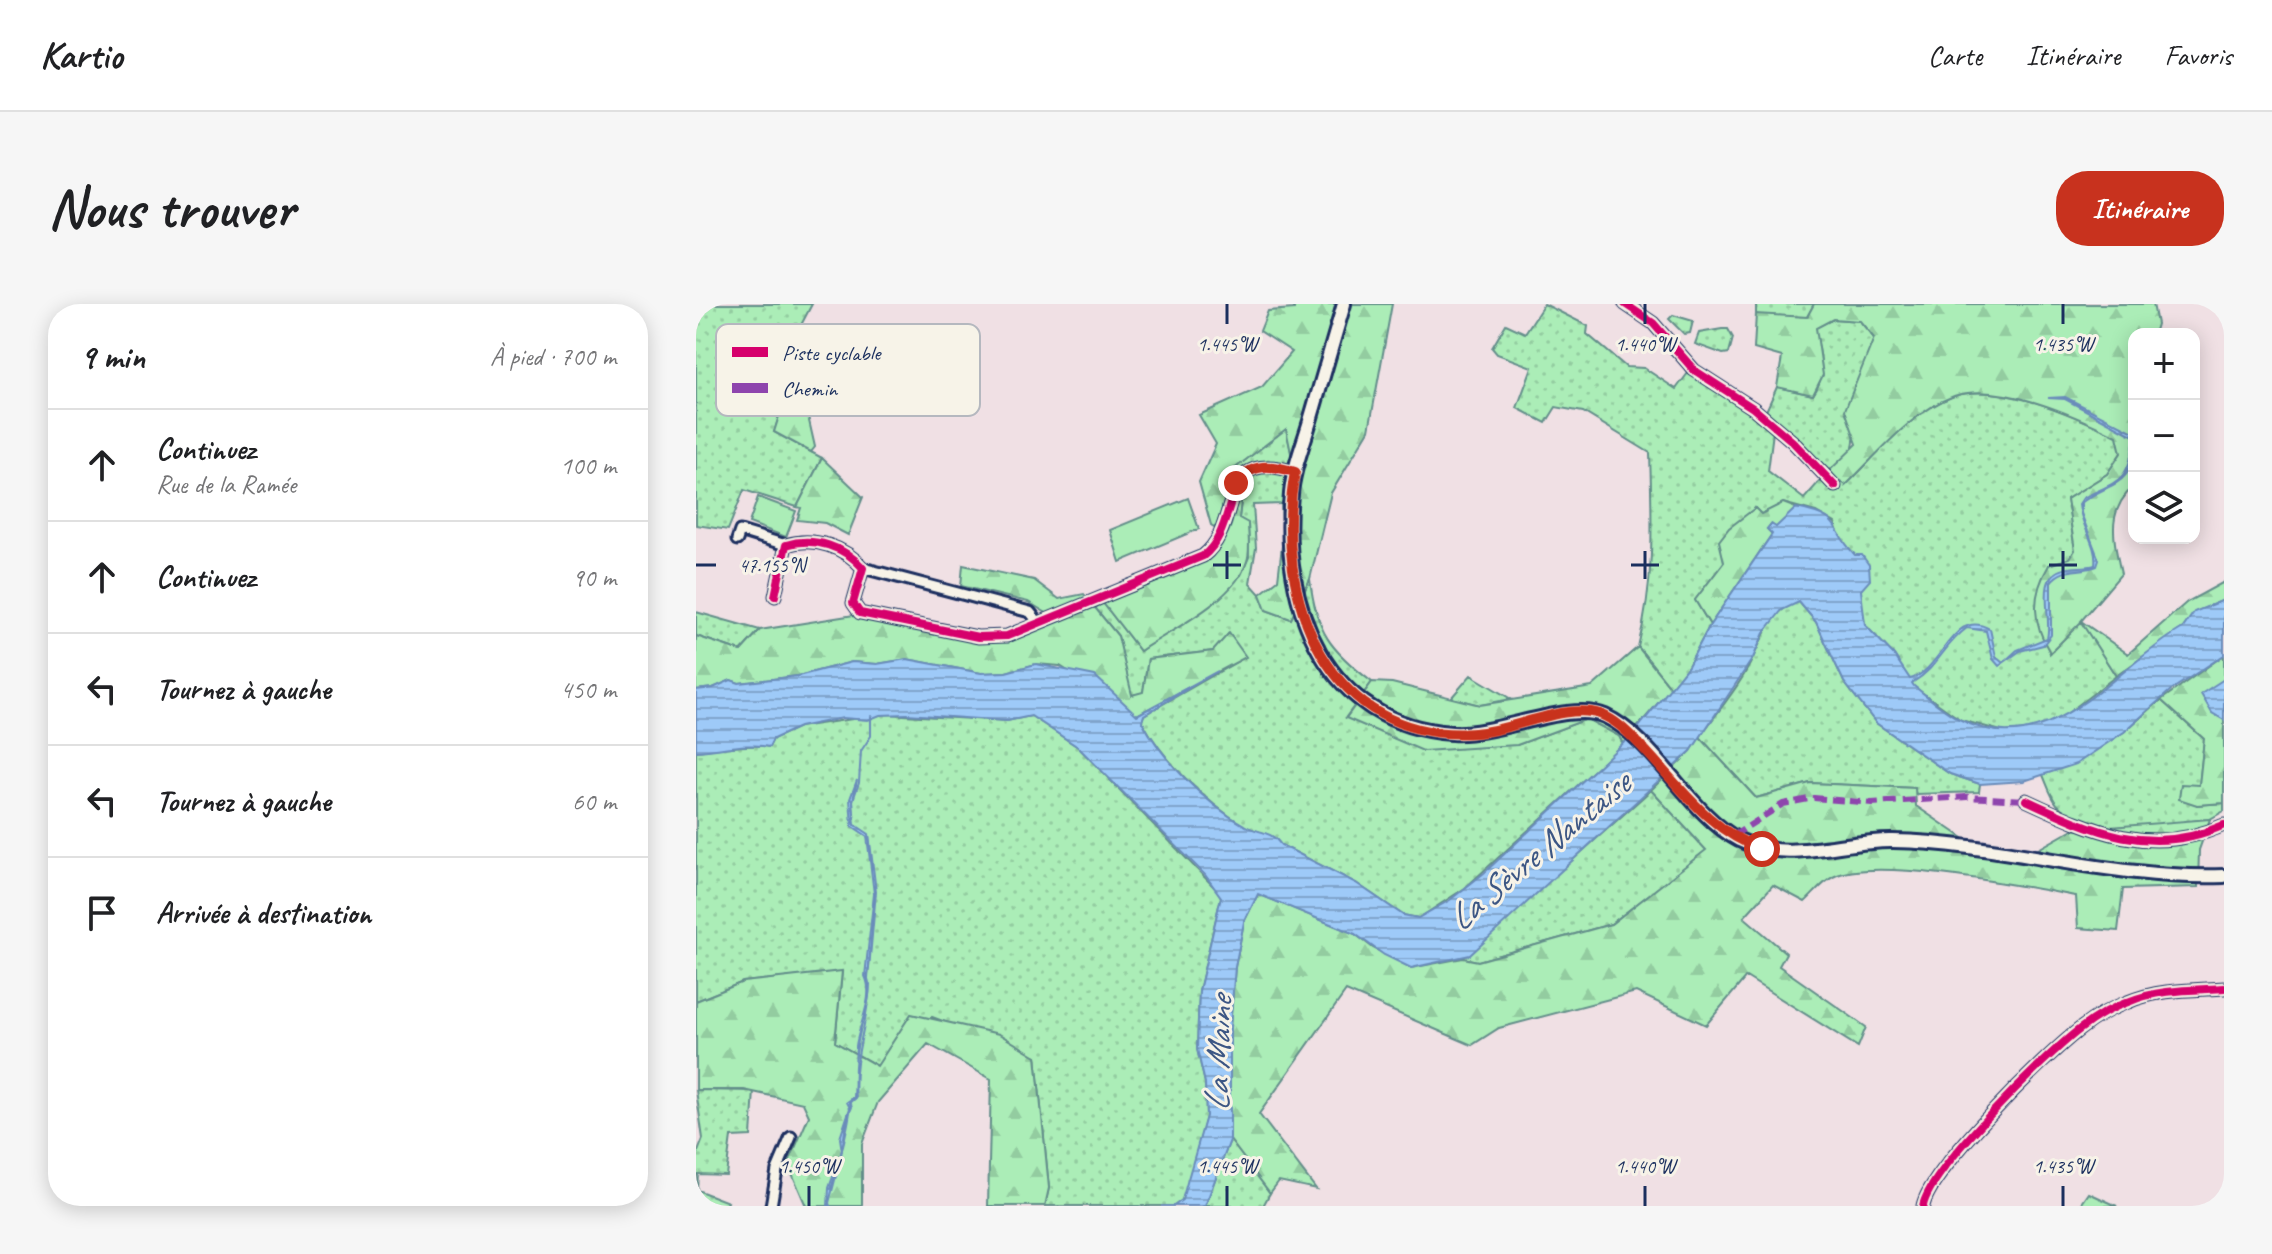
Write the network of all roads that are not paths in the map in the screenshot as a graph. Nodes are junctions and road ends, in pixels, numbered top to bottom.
1 (1344, 304) edge
2 (1625, 304) edge
3 (1295, 472) junction
4 (1835, 486) dead end
5 (737, 540) dead end
6 (786, 545) junction
7 (863, 568) junction
8 (775, 596) dead end
9 (1039, 623) junction
10 (2026, 800) dead end
11 (2224, 825) edge
12 (2224, 876) edge
13 (2224, 988) edge
14 (791, 1137) dead end
15 (771, 1206) edge
16 (1923, 1206) edge

1 - 3 main road
2 - 4 street
3 - 9 street
3 - 12 main road
5 - 6 street
6 - 7 street
6 - 8 street
7 - 9 street
7 - 9 street
10 - 11 street
13 - 16 street
14 - 15 street

